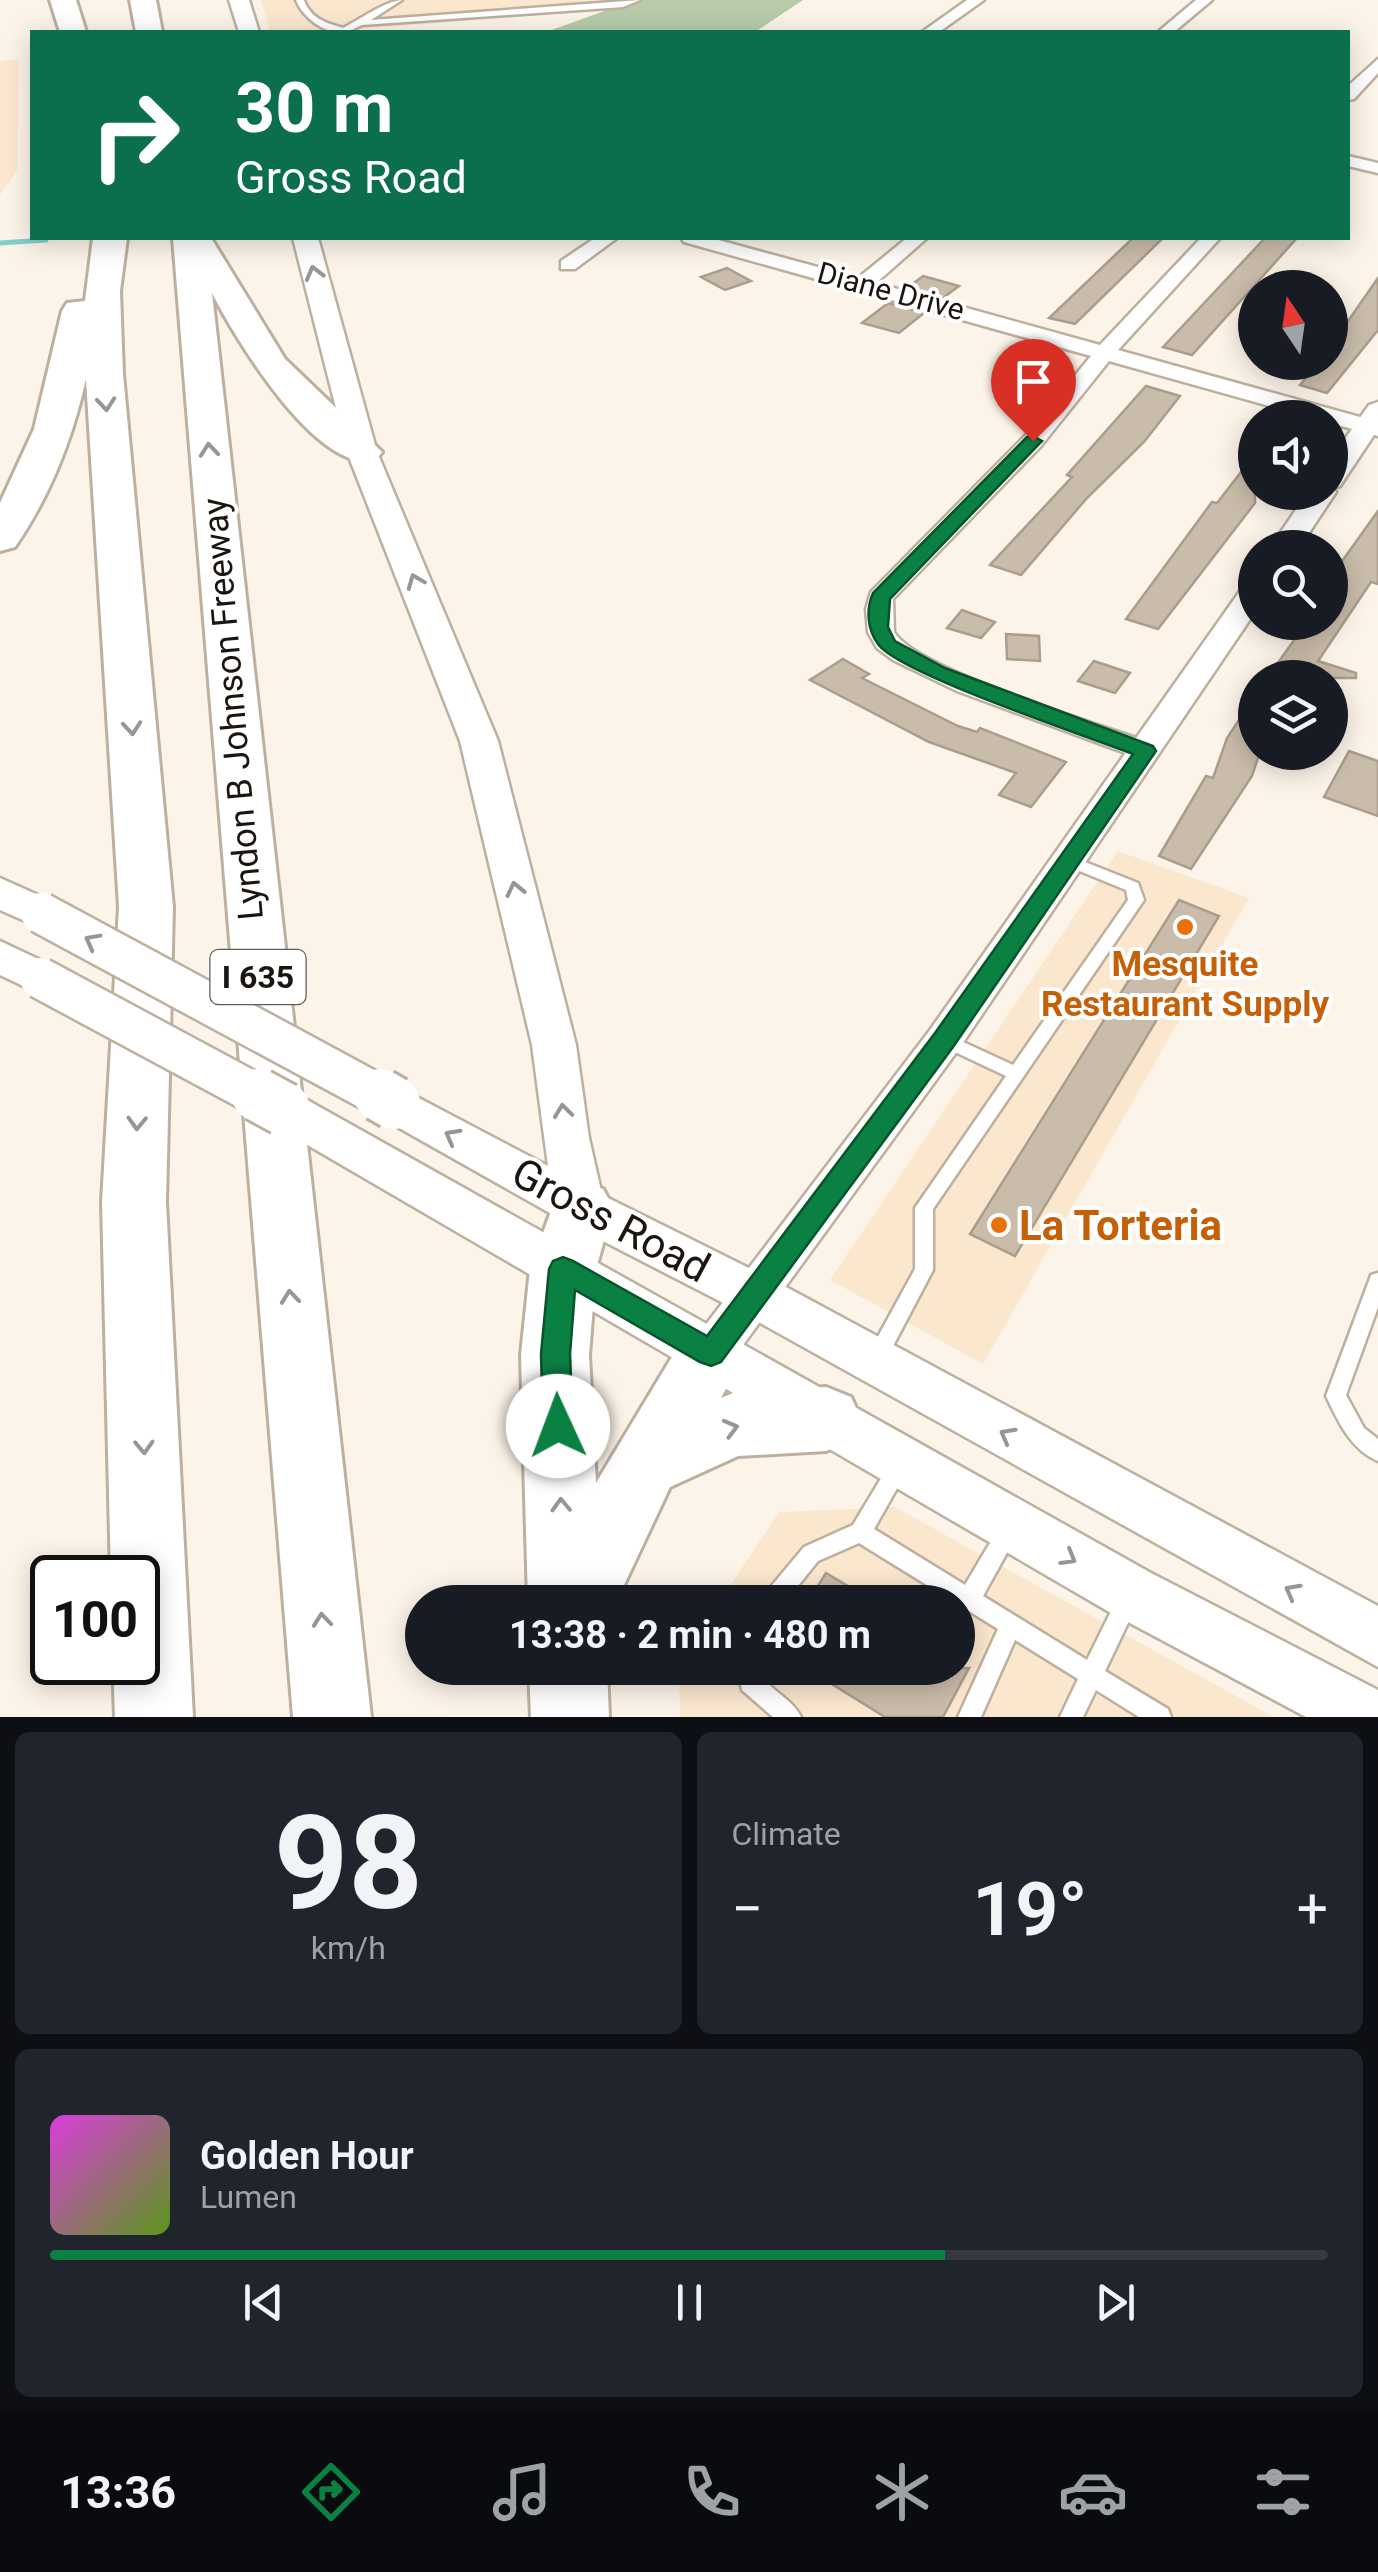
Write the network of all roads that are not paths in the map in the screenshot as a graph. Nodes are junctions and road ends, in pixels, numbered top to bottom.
1 (63, 0) edge
2 (238, 0) edge
3 (300, 0) edge
4 (398, 0) edge
5 (636, 0) edge
6 (977, 0) edge
7 (1205, 0) edge
8 (360, 23) junction
9 (72, 30) edge
10 (248, 30) edge
11 (336, 30) edge
12 (346, 30) edge
13 (932, 30) edge
14 (1168, 30) edge
15 (1378, 64) edge
16 (1350, 93) edge
17 (1350, 161) edge
18 (1378, 168) edge
19 (106, 240) edge
20 (107, 240) edge
21 (191, 240) edge
22 (193, 240) edge
23 (306, 240) edge
24 (603, 240) edge
25 (700, 240) edge
26 (916, 240) edge
27 (1209, 240) edge
28 (568, 265) dead end
29 (864, 283) junction
30 (1106, 351) junction
31 (1374, 422) edge
32 (362, 452) junction
33 (1348, 456) edge
34 (0, 538) edge
35 (1238, 615) edge
36 (1146, 751) junction
37 (1070, 861) junction
38 (0, 892) edge
39 (0, 956) edge
40 (944, 1040) junction
41 (1016, 1074) junction
42 (572, 1238) junction
43 (1378, 1281) edge
44 (755, 1295) junction
45 (711, 1353) junction
46 (874, 1362) junction
47 (826, 1419) junction
48 (1378, 1452) edge
49 (902, 1463) junction
50 (643, 1465) junction
51 (1012, 1526) junction
52 (860, 1532) junction
53 (564, 1585) edge
54 (585, 1585) edge
55 (785, 1585) edge
56 (946, 1585) edge
57 (975, 1589) edge
58 (1131, 1594) junction
59 (975, 1603) edge
60 (1010, 1624) junction
61 (1378, 1638) edge
62 (1092, 1675) junction
63 (569, 1685) edge
64 (753, 1685) edge
65 (154, 1717) edge
66 (332, 1717) edge
67 (570, 1717) edge
68 (790, 1717) edge
69 (969, 1717) edge
70 (1071, 1717) edge
71 (1160, 1717) edge
72 (1368, 1717) edge

1 - 9 highway
2 - 10 main road
3 - 11 lane
4 - 8 lane
5 - 8 lane
6 - 13 street
7 - 14 street
8 - 12 lane
15 - 16 street
17 - 18 street
19 - 34 highway
20 -> 65 highway
66 -> 21 highway, Lyndon B Johnson Freeway / I 635
22 - 32 highway
32 -> 23 main road
24 - 28 street
25 - 29 street, Diane Drive
26 - 29 street
27 - 30 street
29 - 30 street, Diane Drive
30 - 31 street, Diane Drive
30 - 36 street
31 - 33 street
42 -> 32 main road
35 - 36 street
36 - 37 street
37 - 40 street
37 - 41 lane
42 -> 38 main road, Gross Road, bridge
39 - 42 main road, Gross Road, bridge
40 - 41 lane
40 - 44 street
41 - 46 lane
42 - 44 main road, Gross Road
42 - 45 main road, Gross Road
53 -> 42 highway
43 - 48 lane
44 - 45 street
44 - 46 main road, Gross Road
45 - 47 main road, Gross Road
45 - 50 highway
61 -> 46 main road, Gross Road
47 - 49 main road, Gross Road
50 -> 47 highway
49 - 51 main road, Gross Road
49 - 52 lane
50 - 54 highway
51 - 57 lane
51 -> 58 main road, Gross Road
52 - 55 lane
52 - 56 lane
58 - 62 lane
58 - 72 main road, Gross Road
59 - 60 lane
60 - 62 lane
60 - 69 lane
62 - 70 lane
62 - 71 lane
63 - 67 highway
64 - 68 lane

